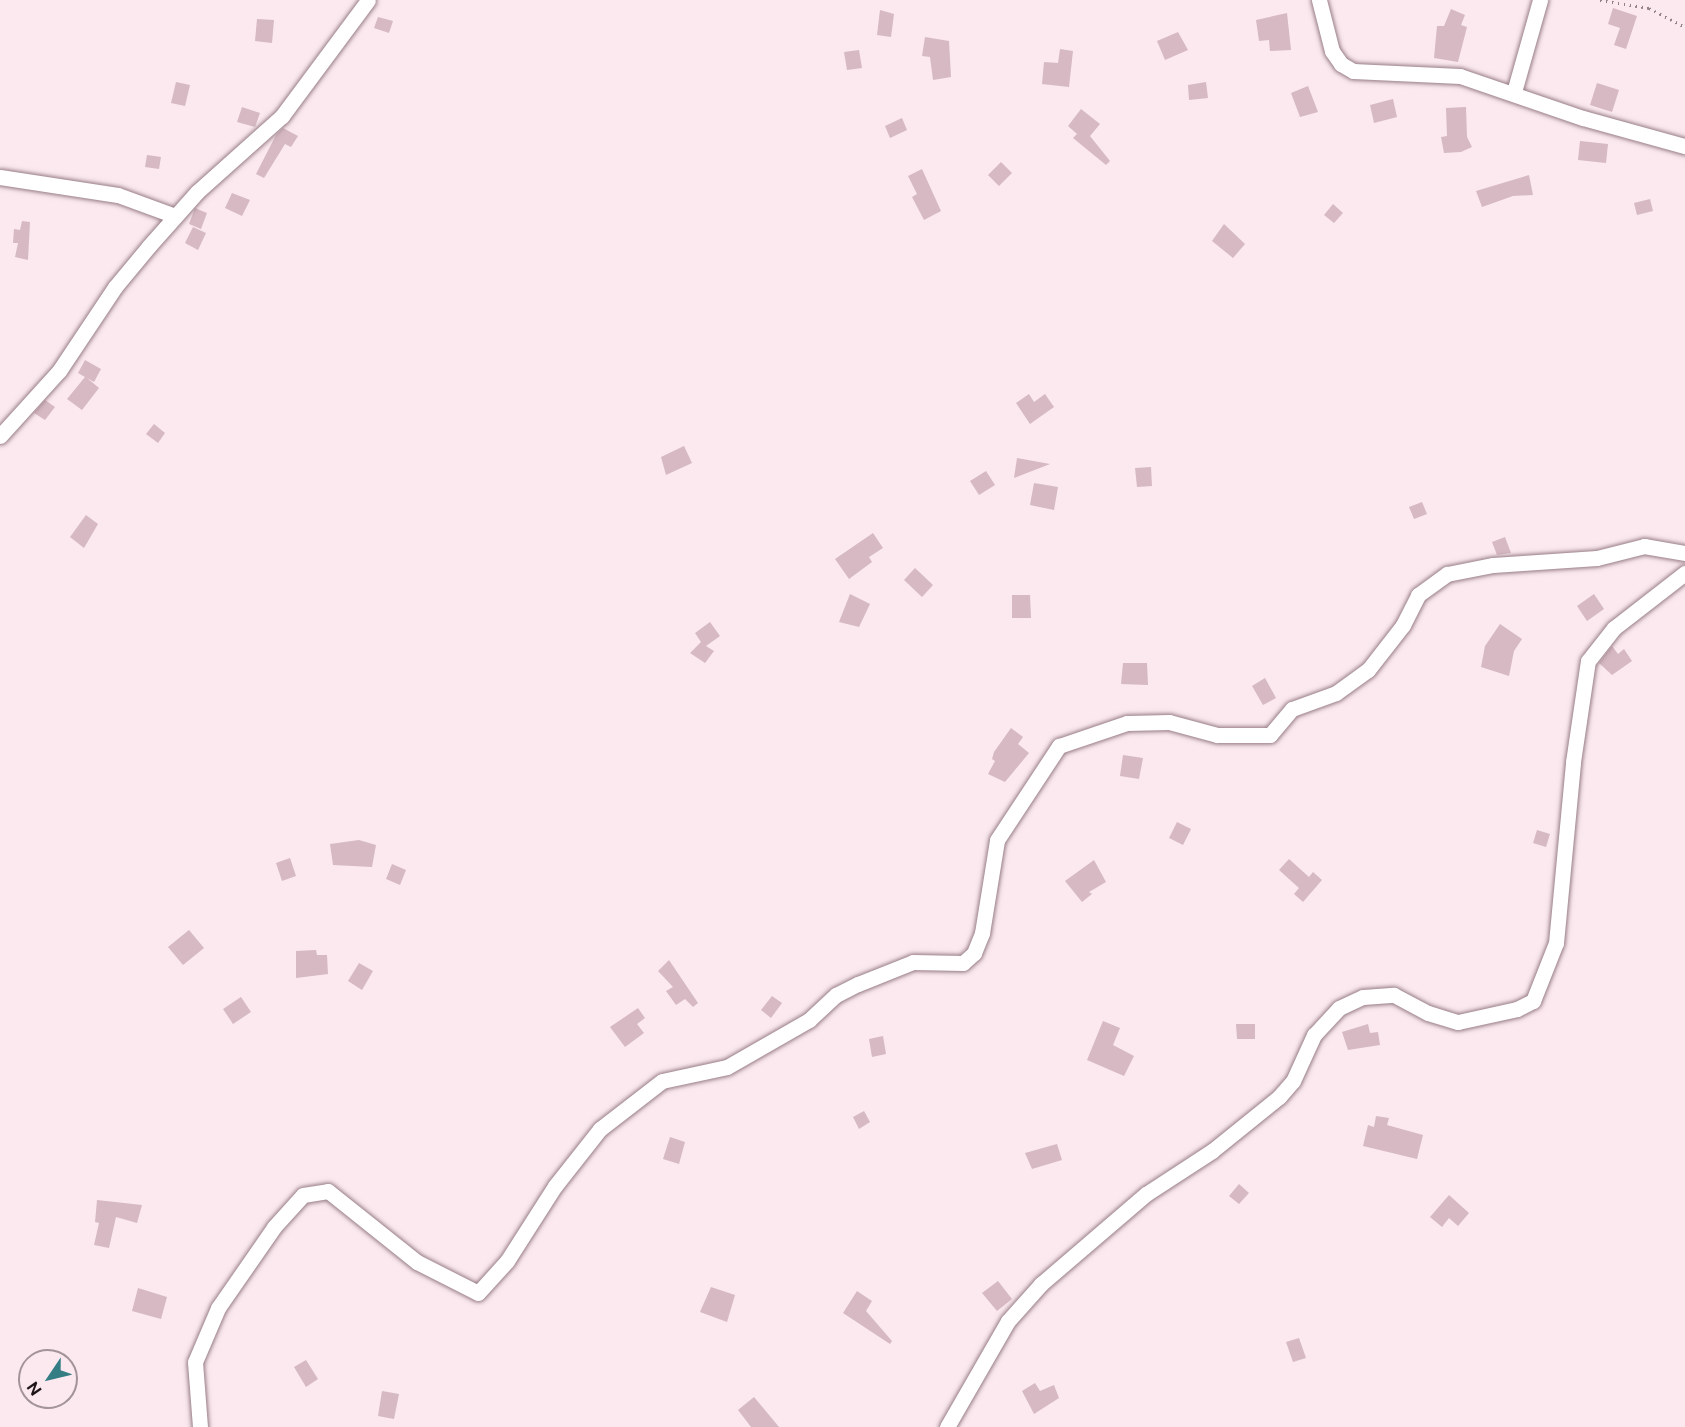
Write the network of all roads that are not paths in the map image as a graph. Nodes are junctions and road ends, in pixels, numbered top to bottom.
1 (368, 0) edge
2 (1319, 0) edge
3 (1540, 0) edge
4 (1514, 92) junction
5 (1685, 146) edge
6 (0, 177) edge
7 (175, 216) junction
8 (0, 436) edge
9 (1685, 553) edge
10 (1685, 573) edge
11 (200, 1427) edge
12 (947, 1427) edge

1 - 7 street
2 - 4 street
3 - 4 street
4 - 5 street
6 - 7 street
7 - 8 street
9 - 11 street
10 - 12 street

